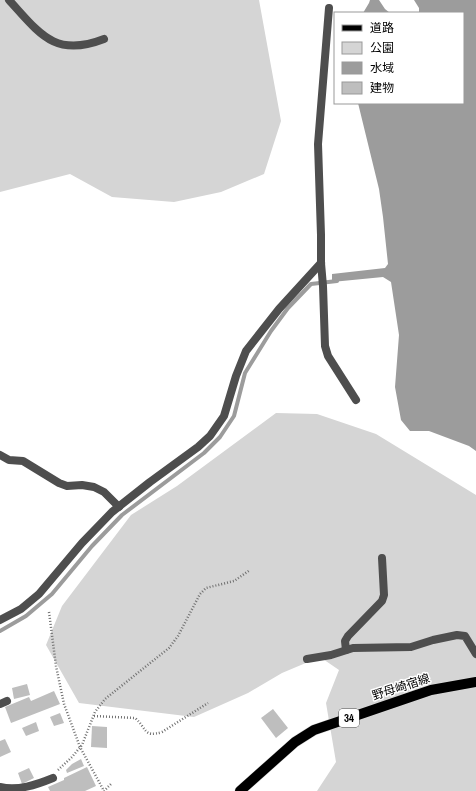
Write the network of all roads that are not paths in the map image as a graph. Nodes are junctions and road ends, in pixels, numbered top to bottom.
1 (10, 0) edge
2 (329, 8) dead end
3 (104, 38) dead end
4 (321, 263) junction
5 (356, 400) dead end
6 (0, 455) edge
7 (119, 507) junction
8 (382, 558) dead end
9 (0, 620) edge
10 (346, 650) junction
11 (476, 654) edge
12 (307, 659) dead end
13 (476, 682) edge
14 (52, 775) road end
15 (0, 787) edge
16 (240, 791) edge

1 - 3 street
2 - 4 street
4 - 5 street
4 - 7 street
6 - 7 street
7 - 9 street
8 - 10 street
10 - 11 street
10 - 12 street
13 - 16 main road, 野母崎宿線 / 34
14 - 15 street

